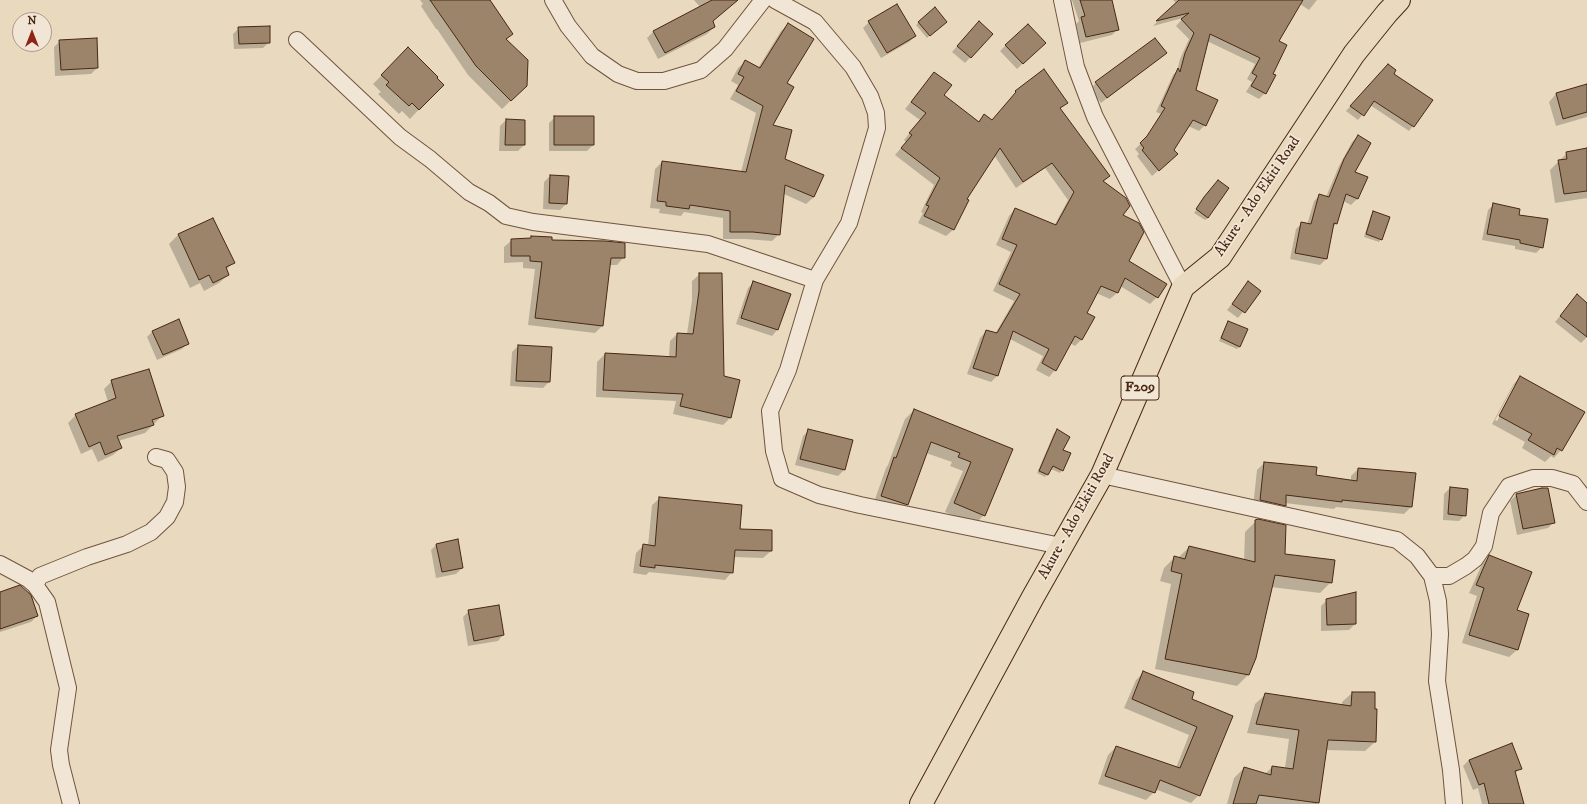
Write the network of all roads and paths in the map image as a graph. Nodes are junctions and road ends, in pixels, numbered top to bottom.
1 (553, 0) edge
2 (763, 0) edge
3 (775, 0) edge
4 (1062, 0) edge
5 (1399, 0) edge
6 (297, 40) dead end
7 (815, 280) junction
8 (1183, 287) junction
9 (156, 456) dead end
10 (1102, 475) junction
11 (1587, 502) edge
12 (1062, 546) junction
13 (0, 564) edge
14 (1432, 576) junction
15 (35, 585) junction
16 (71, 804) edge
17 (921, 804) edge
18 (1454, 804) edge

1 - 2 street
3 - 7 street
4 - 8 street
5 - 8 main road, Akure - Ado Ekiti Road / F209
6 - 7 street
7 - 12 street
8 - 10 main road, Akure - Ado Ekiti Road / F209
9 - 15 street
10 - 12 main road, Akure - Ado Ekiti Road / F209
10 - 14 street
11 - 14 street
12 - 17 main road, Akure - Ado Ekiti Road / F209
13 - 15 street
14 - 18 street
15 - 16 street

